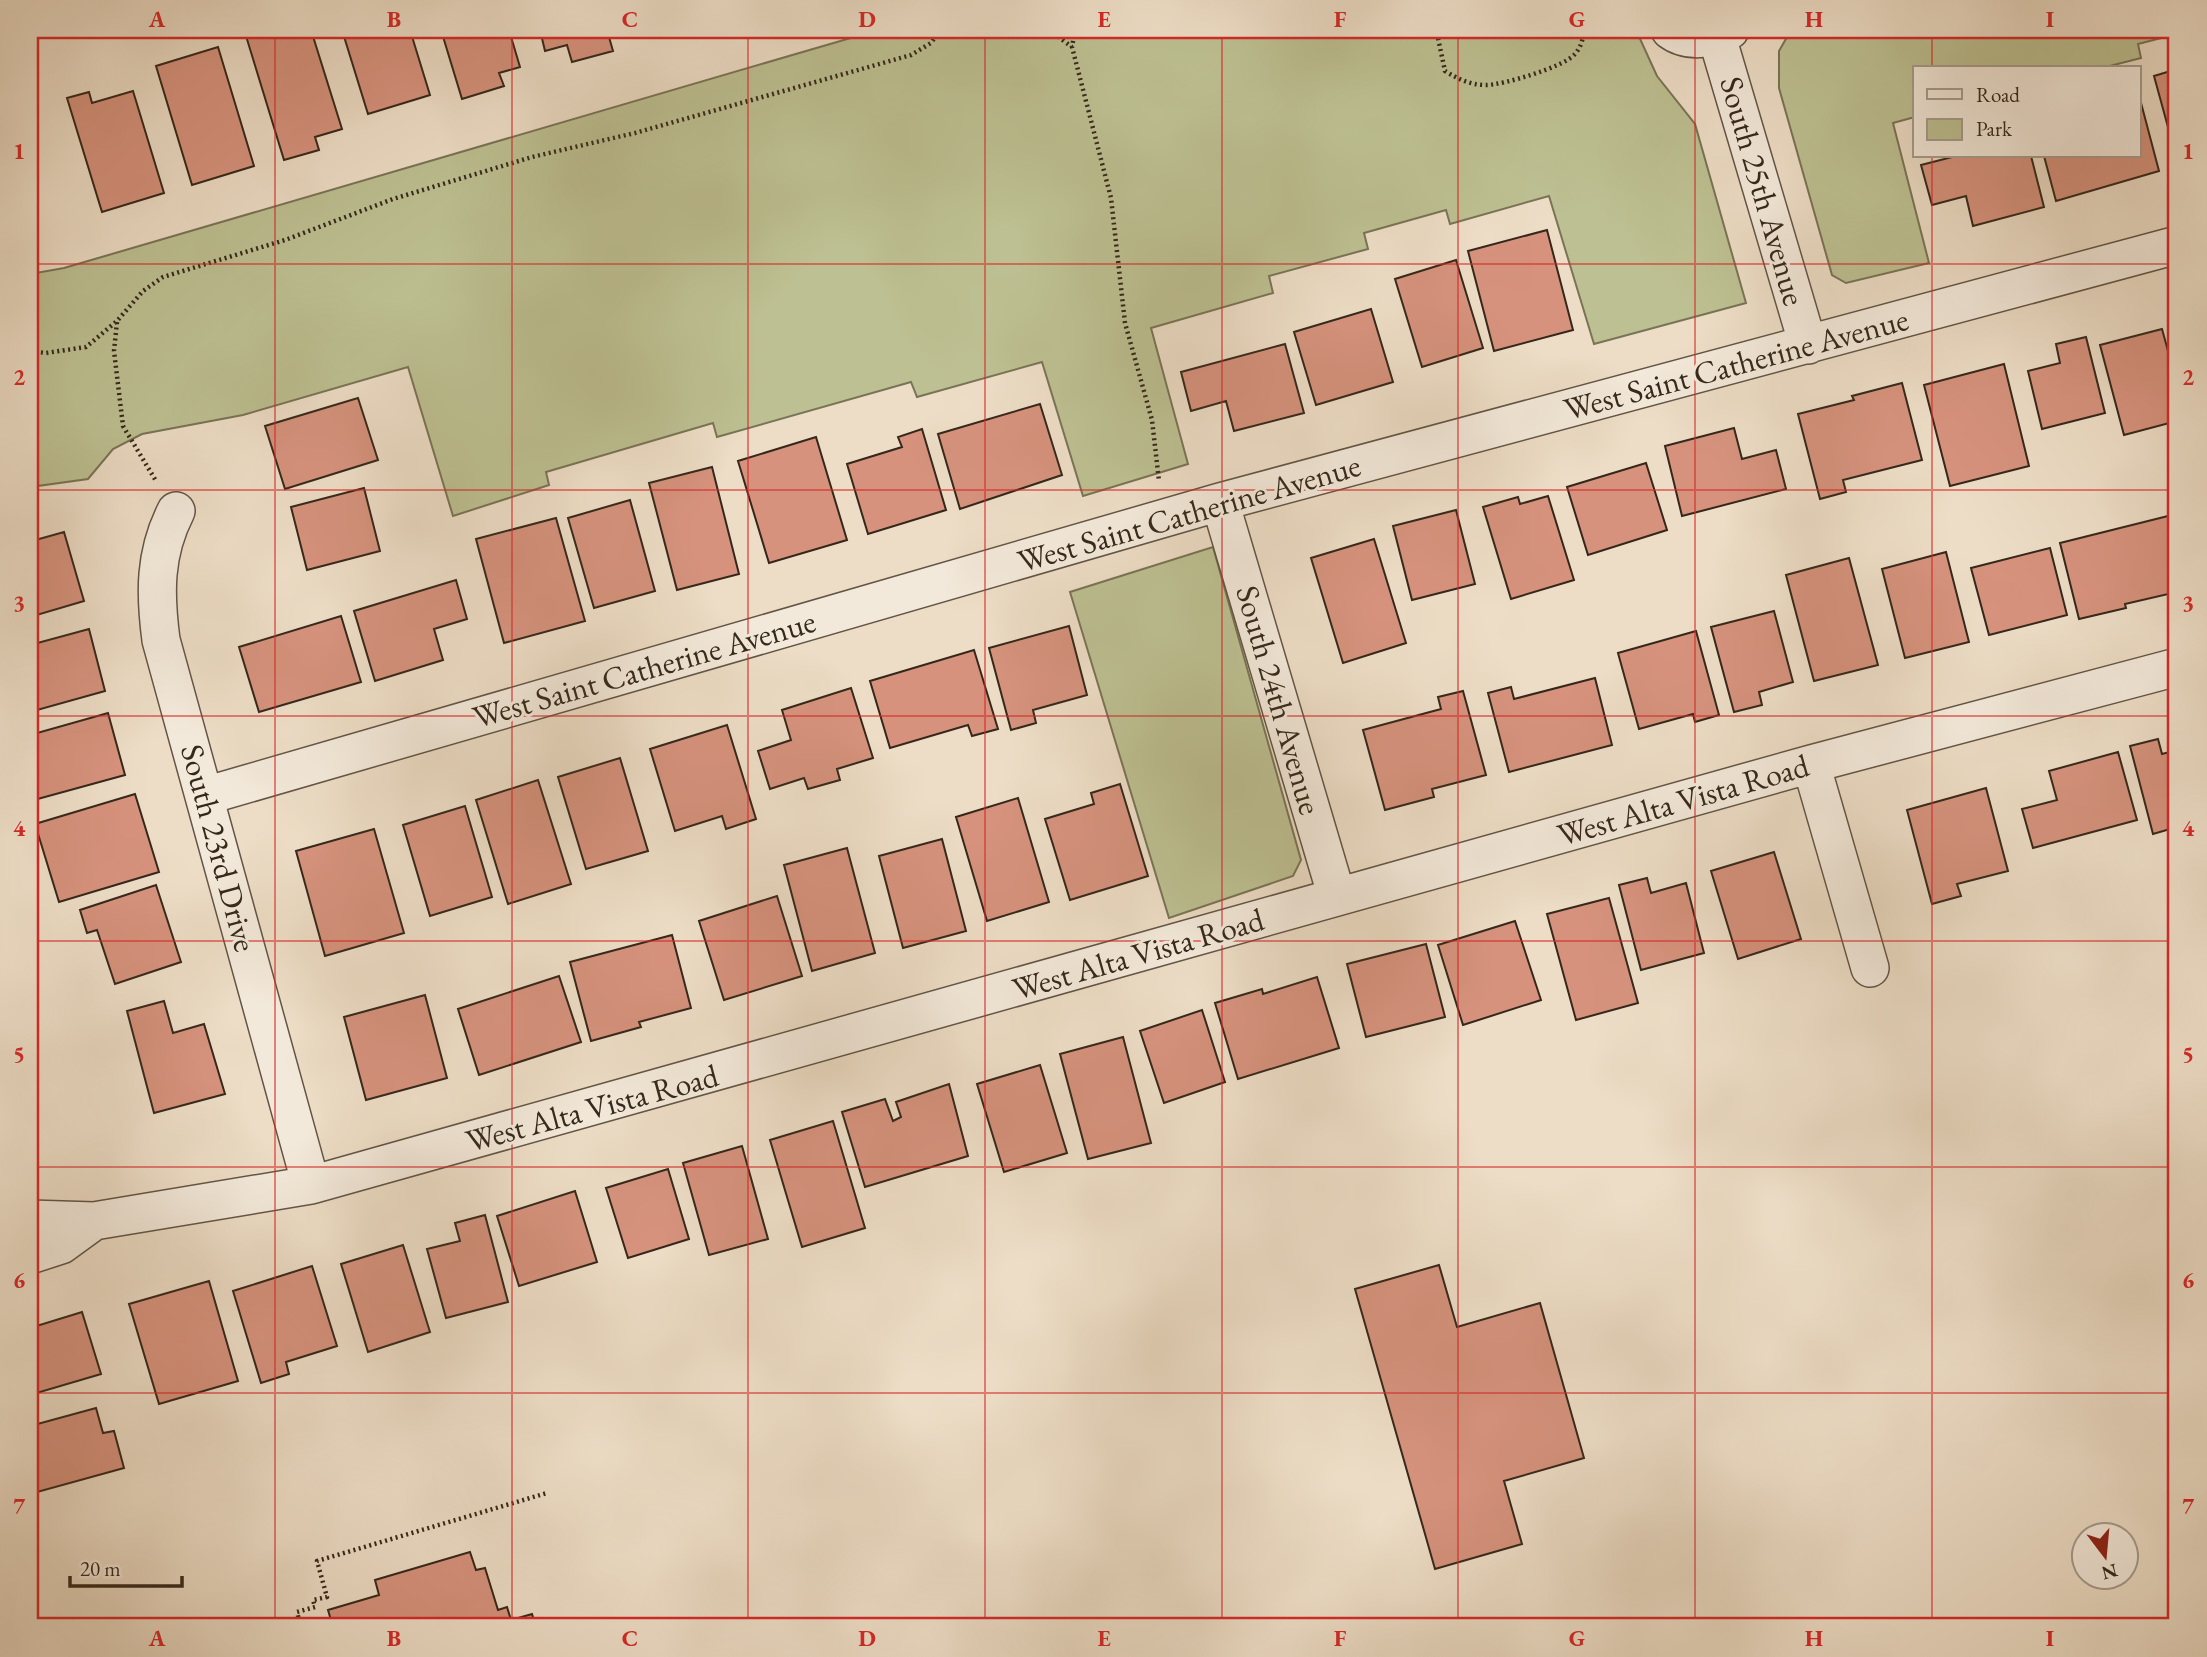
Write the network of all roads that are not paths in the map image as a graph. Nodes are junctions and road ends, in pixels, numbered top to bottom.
1 (1670, 30) edge
2 (1723, 33) edge
3 (2177, 246) edge
4 (1808, 345) junction
5 (1220, 502) junction
6 (176, 511) road end
7 (2177, 667) edge
8 (1811, 764) junction
9 (205, 796) junction
10 (1337, 897) junction
11 (1870, 968) dead end
12 (311, 1185) junction
13 (30, 1219) edge
14 (94, 1221) junction
15 (30, 1255) edge

1 - 2 street, South 25th Avenue
2 - 4 street, South 25th Avenue
3 - 4 street, West Saint Catherine Avenue
4 - 5 street, West Saint Catherine Avenue
5 - 9 street, West Saint Catherine Avenue
5 - 10 street, South 24th Avenue
6 - 9 street, South 23rd Drive
7 - 8 street, West Alta Vista Road
8 - 10 street, West Alta Vista Road
8 - 11 street
9 - 12 street, South 23rd Drive
10 - 12 street, West Alta Vista Road
12 - 14 street, West Alta Vista Road
13 - 14 street, West Alta Vista Road
14 - 15 street, West Alta Vista Road

